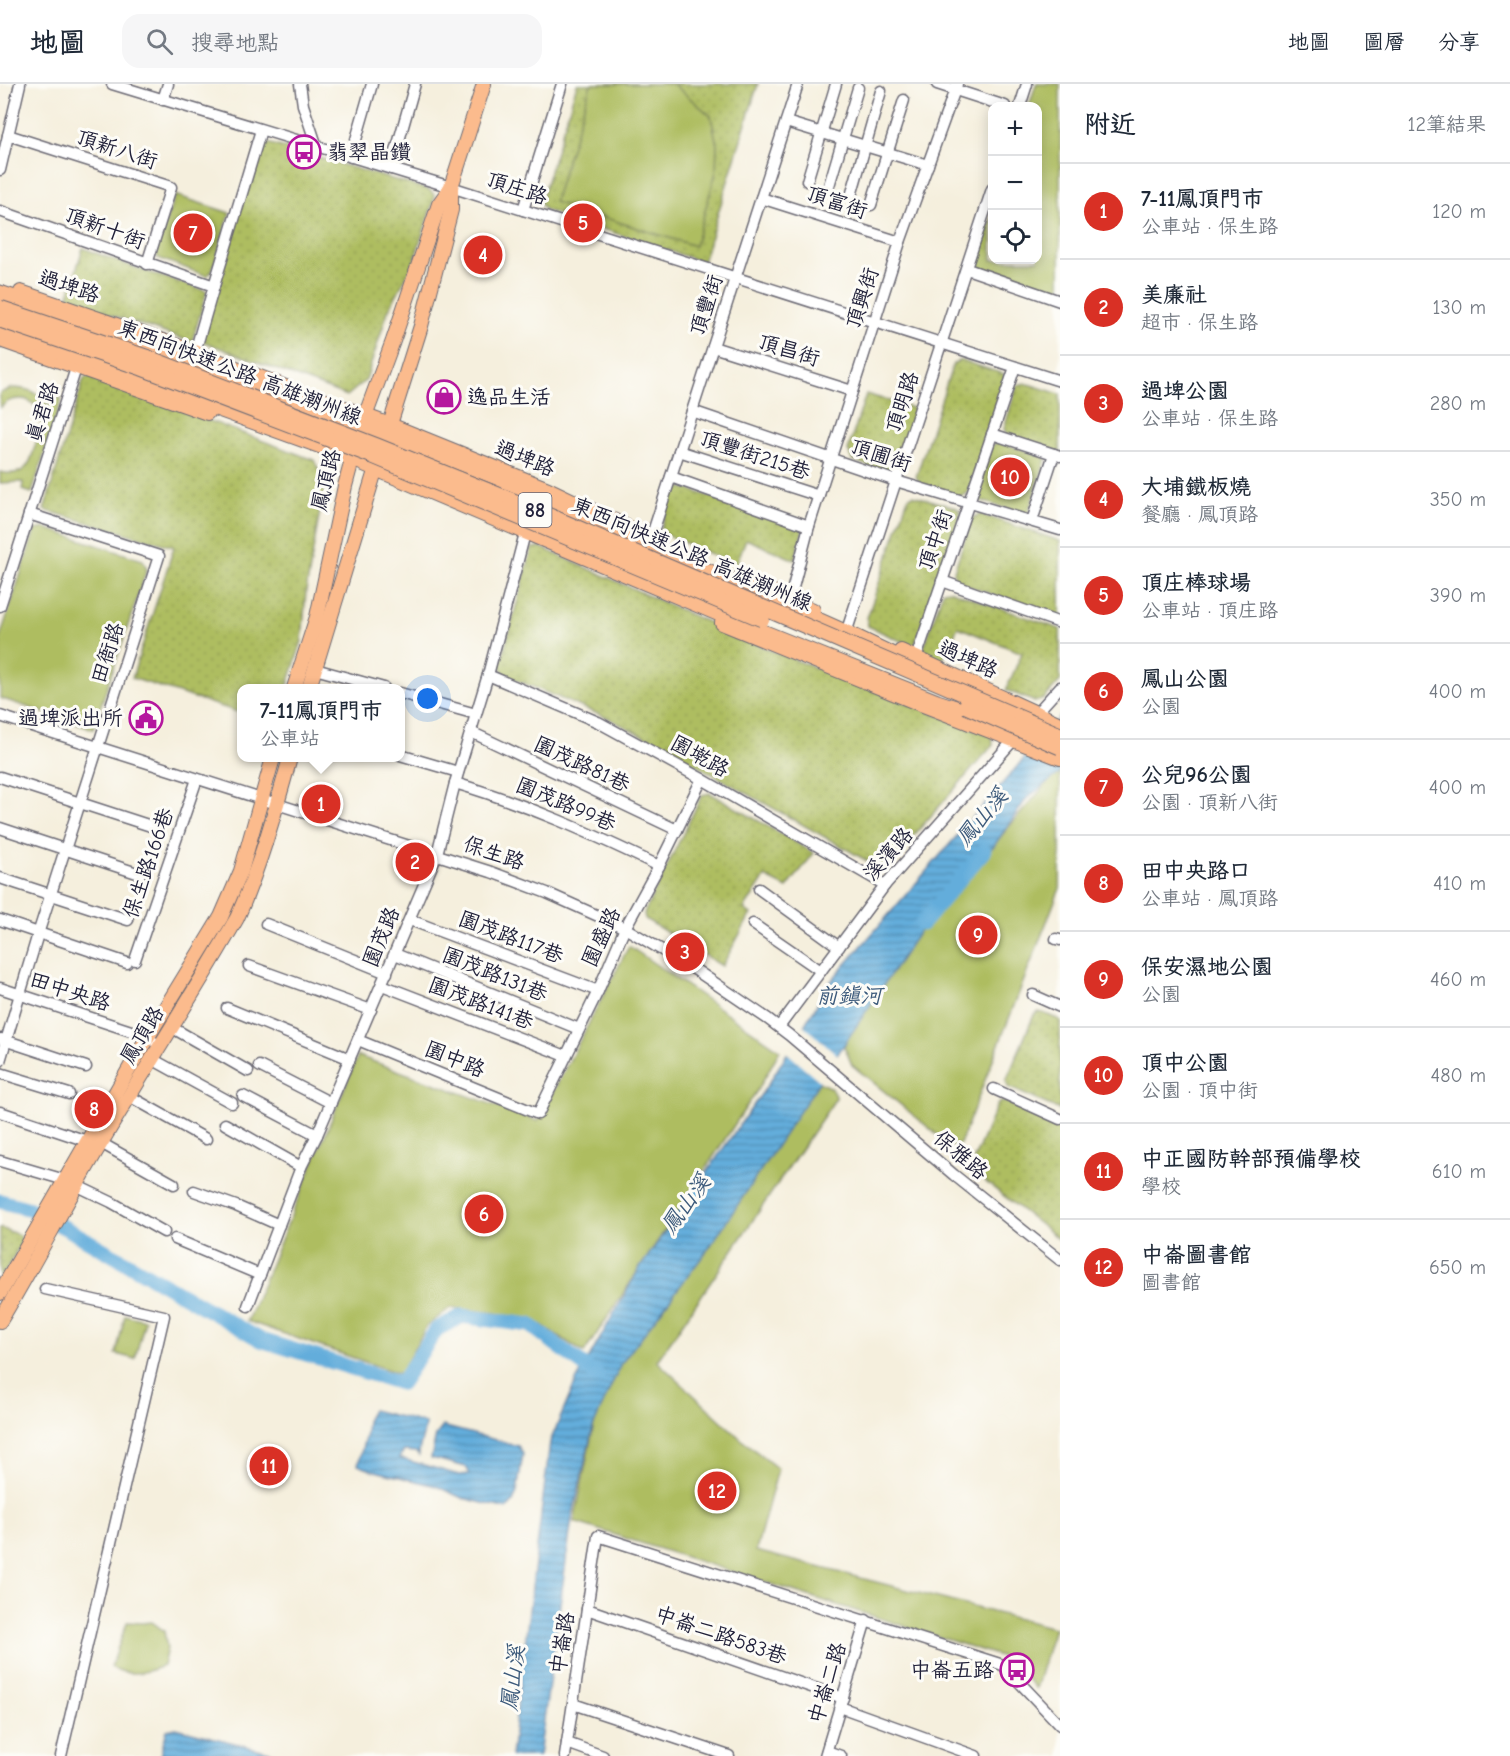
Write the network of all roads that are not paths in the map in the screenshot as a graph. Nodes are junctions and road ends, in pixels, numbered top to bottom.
1 (20, 84) edge
2 (112, 84) edge
3 (168, 84) edge
4 (300, 84) edge
5 (372, 84) edge
6 (415, 84) edge
7 (484, 84) edge
8 (562, 84) edge
9 (798, 84) edge
10 (836, 84) edge
11 (937, 84) edge
12 (1027, 84) edge
13 (956, 87) edge
14 (858, 88) dead end
15 (881, 91) dead end
16 (163, 100) junction
17 (904, 100) dead end
18 (995, 102) edge
19 (1021, 102) edge
20 (786, 122) junction
21 (261, 130) junction
22 (822, 132) junction
23 (8, 135) junction
24 (844, 139) junction
25 (865, 146) junction
26 (317, 147) junction
27 (887, 152) junction
28 (351, 157) junction
29 (928, 165) junction
30 (391, 169) junction
31 (0, 170) edge
32 (807, 181) dead end
33 (451, 187) junction
34 (828, 189) dead end
35 (850, 196) dead end
36 (761, 198) junction
37 (988, 204) edge
38 (871, 205) dead end
39 (523, 210) junction
40 (0, 211) edge
41 (900, 242) junction
42 (147, 264) junction
43 (966, 268) junction
44 (736, 277) junction
45 (0, 286) edge
46 (214, 286) junction
47 (0, 293) edge
48 (1060, 301) edge
49 (0, 308) edge
50 (0, 320) edge
51 (875, 322) junction
52 (0, 330) edge
53 (0, 340) edge
54 (942, 343) junction
55 (713, 347) junction
56 (195, 352) junction
57 (1015, 367) junction
58 (76, 368) junction
59 (1060, 381) edge
60 (852, 391) junction
61 (692, 411) junction
62 (364, 419) junction
63 (388, 429) junction
64 (992, 434) junction
65 (679, 451) junction
66 (1057, 455) edge
67 (830, 458) junction
68 (352, 461) junction
69 (375, 471) junction
70 (671, 477) junction
71 (896, 481) junction
72 (819, 496) junction
73 (969, 502) junction
74 (29, 514) junction
75 (1032, 522) junction
76 (810, 525) junction
77 (1060, 530) edge
78 (524, 537) junction
79 (651, 538) junction
80 (942, 581) junction
81 (3, 586) edge
82 (790, 599) junction
83 (0, 606) edge
84 (1060, 623) edge
85 (848, 627) junction
86 (916, 658) junction
87 (315, 669) junction
88 (488, 675) junction
89 (295, 684) edge
90 (310, 684) edge
91 (369, 684) edge
92 (1060, 687) edge
93 (405, 694) edge
94 (1036, 713) junction
95 (476, 714) junction
96 (0, 716) edge
97 (1056, 722) edge
98 (1012, 727) junction
99 (471, 732) junction
100 (1060, 735) edge
101 (97, 747) junction
102 (1060, 747) edge
103 (405, 757) edge
104 (1060, 758) edge
105 (272, 762) edge
106 (289, 762) edge
107 (0, 777) edge
108 (457, 778) junction
109 (702, 778) junction
110 (197, 779) junction
111 (262, 799) junction
112 (79, 803) junction
113 (278, 804) junction
114 (154, 827) dead end
115 (0, 828) edge
116 (677, 830) junction
117 (64, 850) junction
118 (436, 854) junction
119 (659, 866) junction
120 (140, 874) dead end
121 (0, 878) edge
122 (885, 885) junction
123 (759, 889) dead end
124 (51, 894) junction
125 (0, 920) edge
126 (128, 920) dead end
127 (410, 920) junction
128 (266, 924) dead end
129 (753, 924) dead end
130 (625, 928) junction
131 (38, 934) junction
132 (839, 947) junction
133 (395, 954) junction
134 (249, 966) dead end
135 (821, 971) junction
136 (387, 973) junction
137 (382, 986) junction
138 (0, 988) edge
139 (598, 991) junction
140 (20, 995) junction
141 (1033, 995) dead end
142 (1060, 1007) edge
143 (227, 1008) dead end
144 (371, 1010) junction
145 (171, 1027) junction
146 (779, 1027) junction
147 (579, 1029) junction
148 (147, 1038) junction
149 (3, 1039) edge
150 (358, 1041) junction
151 (160, 1044) junction
152 (566, 1056) junction
153 (152, 1059) junction
154 (350, 1059) junction
155 (0, 1061) edge
156 (259, 1066) dead end
157 (86, 1067) dead end
158 (248, 1071) dead end
159 (0, 1073) edge
160 (994, 1089) dead end
161 (69, 1094) dead end
162 (129, 1096) junction
163 (243, 1096) dead end
164 (232, 1103) dead end
165 (331, 1103) junction
166 (0, 1112) edge
167 (538, 1113) joint
168 (1060, 1119) edge
169 (225, 1124) dead end
170 (317, 1135) junction
171 (206, 1139) dead end
172 (94, 1142) junction
173 (0, 1161) edge
174 (301, 1167) junction
175 (70, 1183) junction
176 (174, 1184) dead end
177 (194, 1191) dead end
178 (279, 1225) junction
179 (42, 1232) junction
180 (164, 1232) dead end
181 (175, 1239) dead end
182 (1060, 1260) edge
183 (260, 1275) junction
184 (45, 1289) dead end
185 (0, 1293) edge
186 (248, 1306) dead end
187 (0, 1321) edge
188 (587, 1610) junction
189 (866, 1620) junction
190 (841, 1702) junction
191 (573, 1704) junction
192 (1060, 1725) edge
193 (567, 1743) junction
194 (826, 1754) edge
195 (61, 1756) edge
196 (565, 1756) edge
197 (603, 1756) edge
198 (729, 1756) edge
199 (841, 1756) edge
200 (975, 1756) edge

1 - 23 street
2 - 16 street, 頂庄路
3 - 16 street
4 - 26 street
5 - 28 street
6 - 30 street
7 - 33 main road, 鳳頂路
8 - 39 street
9 - 20 street, 頂豐街
10 - 22 street
11 - 13 street
12 - 19 street
13 - 18 street
13 - 29 street, 頂興街
14 - 24 street
15 - 25 street
16 - 21 street, 頂庄路
17 - 27 street
20 - 22 street
20 - 36 street, 頂豐街
21 - 26 street, 頂庄路
21 - 46 street
22 - 24 street
22 - 32 street
23 - 31 street
23 - 42 street, 頂新八街
24 - 25 street
24 - 34 street
25 - 27 street
25 - 35 street
26 - 28 street, 頂庄路
27 - 29 street
27 - 38 street
28 - 30 street, 頂庄路
29 - 41 street, 頂興街
30 - 33 street, 頂庄路
33 - 39 street, 頂庄路
33 - 62 main road, 鳳頂路
33 - 63 main road, 鳳頂路
36 - 41 street, 頂富街
36 - 44 street, 頂豐街
37 - 43 street, 頂明路
39 - 44 street, 頂庄路
40 - 42 street, 頂新十街
41 - 51 street, 頂興街
42 - 46 street, 頂新十街
43 - 48 street
43 - 54 street, 頂明路
44 - 51 street, 頂庄路
44 - 55 street, 頂豐街
45 - 56 main road, 過埤路
46 - 56 street
47 - 62 highway
49 - 98 highway, 東西向快速公路 高雄潮州線 / 88, bridge
50 - 98 highway, 東西向快速公路 高雄潮州線 / 88, bridge
51 - 54 street, 頂庄路
51 - 60 street, 頂興街
52 - 68 highway
53 - 58 main road
54 - 57 street, 頂庄路
54 - 71 street, 頂明路
55 - 60 street, 頂昌街
55 - 61 street, 頂豐街
56 - 62 main road, 過埤路
57 - 59 street, 頂庄路
57 - 64 street, 頂中街
58 - 68 main road
58 - 74 street, 真君路
60 - 67 street, 頂興街
61 - 65 street, 頂豐街
61 - 67 street, 頂圃街
62 - 63 highway
62 - 68 main road, 鳳頂路
63 - 69 main road, 鳳頂路
63 - 79 main road, 過埤路
63 - 98 highway, bridge
64 - 66 street
64 - 73 street, 頂中街
65 - 70 street, 頂豐街
65 - 72 street, 頂豐街215巷
66 - 75 street
67 - 71 street, 頂圃街
67 - 72 street, 頂興街
68 - 69 highway
68 - 89 main road, 鳳頂路
69 - 78 main road
69 - 87 main road, 鳳頂路
69 - 98 highway, bridge
70 - 76 street
70 - 79 street, 頂豐街
71 - 73 street, 頂圃街
71 - 85 street, 頂明路
72 - 76 street, 頂興街
73 - 75 street, 頂圃街
73 - 80 street, 頂中街
74 - 81 street, 真君路
74 - 101 street, 田衙路
75 - 77 street, 頂圃街
76 - 82 street, 頂興街
78 - 88 street, 園茂路
78 - 98 main road
79 - 82 main road, 過埤路
80 - 84 street
80 - 86 street, 頂中街
81 - 83 street, 真君路
82 - 85 main road, 過埤路
85 - 86 main road, 過埤路
86 - 94 main road, 過埤路
87 - 90 main road, 鳳頂路
87 - 91 street
88 - 95 street, 園茂路
88 - 109 street, 園墘路
92 - 94 street, 溪濱路
93 - 95 street
94 - 97 main road, 過埤路
94 - 98 street, 溪濱路
95 - 99 street, 園茂路
96 - 101 street, 保生路
98 - 100 highway, 東西向快速公路 高雄潮州線 / 88, bridge
98 - 102 highway, 東西向快速公路 高雄潮州線 / 88, bridge
98 - 104 main road
98 - 122 street, 溪濱路
99 - 108 street, 園茂路
99 - 116 street, 園茂路81巷
101 - 110 street, 保生路
101 - 112 street, 田衙路
103 - 108 street, 園茂路99巷
105 - 111 main road, 鳳頂路
106 - 113 main road, 鳳頂路
107 - 112 street
108 - 118 street, 園茂路
108 - 119 street, 園茂路99巷
109 - 116 street, 園盛路
109 - 122 street, 園墘路
110 - 111 street, 保生路
110 - 131 street, 保生路166巷
111 - 113 street, 保生路
111 - 148 main road, 鳳頂路
112 - 114 street
112 - 117 street, 田衙路
113 - 118 street, 保生路
113 - 145 main road, 鳳頂路
115 - 117 street
116 - 119 street, 園盛路
117 - 120 street
117 - 124 street, 田衙路
118 - 127 street, 園茂路
118 - 130 street, 保生路
119 - 130 street, 園盛路
121 - 124 street
122 - 132 street, 溪濱路
123 - 132 street
124 - 126 street
124 - 131 street, 田衙路
125 - 131 street
127 - 133 street, 園茂路
127 - 139 street, 園茂路117巷
128 - 136 street
129 - 135 street
130 - 139 street, 園盛路
130 - 146 street, 保生路
131 - 140 street, 田衙路
132 - 135 street, 溪濱路
133 - 136 street, 園茂路
133 - 147 street, 園茂路131巷
134 - 144 street
135 - 146 street, 溪濱路
136 - 137 street, 園茂路
137 - 144 street, 園茂路
137 - 152 street, 園茂路141巷
138 - 140 street, 田中央路
139 - 147 street, 園盛路
140 - 148 street, 田中央路
140 - 149 street, 田衙路
141 - 142 street
143 - 154 street
144 - 150 street, 園茂路
145 - 151 main road, 鳳頂路
145 - 158 street
146 - 182 street, 保雅路
147 - 152 street, 園盛路
148 - 151 street, 田中央路
148 - 172 main road, 鳳頂路
149 - 155 street, 田衙路
149 - 157 street
150 - 154 street, 園茂路
150 - 167 street, 園中路
151 - 153 main road, 鳳頂路
152 - 167 street, 園盛路
153 - 162 main road, 鳳頂路
153 - 164 street
154 - 165 street, 園茂路
156 - 165 street
159 - 161 street
160 - 168 street
162 - 171 street
162 - 172 main road, 鳳頂路
163 - 170 street
165 - 170 street, 園茂路
166 - 172 street
169 - 174 street
170 - 174 street, 園茂路
172 - 175 main road, 鳳頂路
172 - 176 street
173 - 175 street
174 - 178 street, 園茂路
175 - 179 main road, 鳳頂路
175 - 180 street
177 - 178 street
178 - 183 street, 園茂路
179 - 185 main road, 鳳頂路
179 - 187 main road, 鳳頂路
181 - 183 street
183 - 186 street, 園茂路
184 - 195 street
188 - 189 street, 中崙路
188 - 190 street, 中崙二路583巷
188 - 191 street, 中崙路
189 - 190 street, 中崙二路
189 - 192 street
190 - 194 street, 中崙二路
190 - 200 street, 中崙二路583巷
191 - 193 street, 中崙路
191 - 198 street
193 - 196 street, 中崙路
193 - 197 street
194 - 199 street

